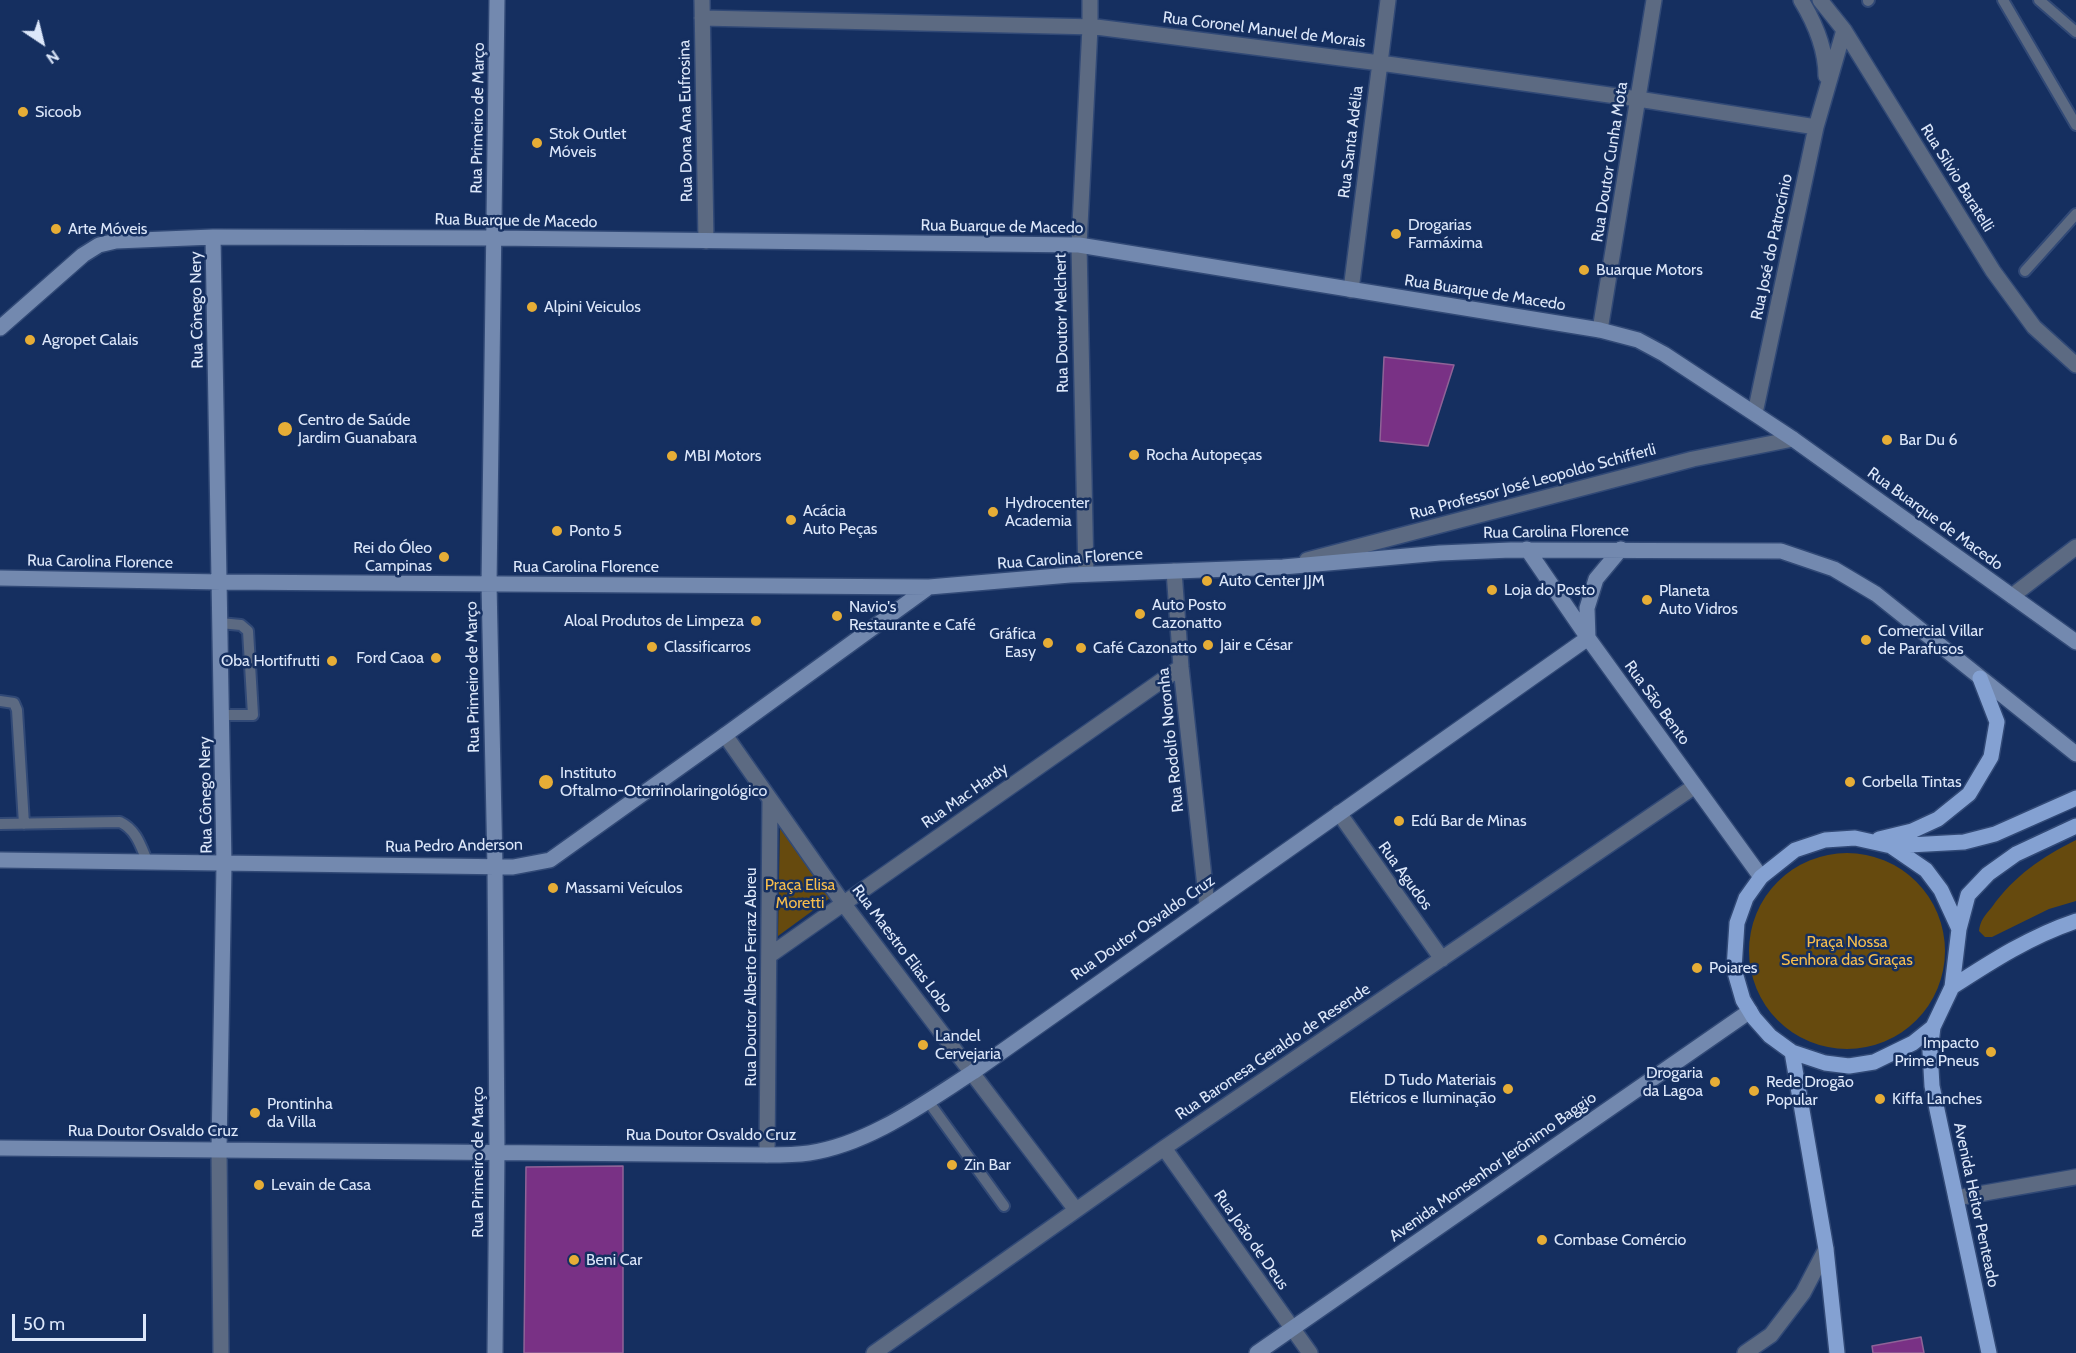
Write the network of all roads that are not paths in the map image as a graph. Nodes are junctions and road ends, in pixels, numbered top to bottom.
1 (498, 0) edge
2 (702, 0) edge
3 (1090, 0) edge
4 (1388, 0) edge
5 (1654, 0) edge
6 (1801, 0) edge
7 (1820, 0) edge
8 (2003, 0) edge
9 (2039, 0) edge
10 (702, 18) junction
11 (1090, 27) junction
12 (1844, 30) junction
13 (2076, 32) edge
14 (1380, 63) junction
15 (1826, 88) junction
16 (1638, 99) junction
17 (2076, 125) edge
18 (1816, 127) junction
19 (2076, 214) edge
20 (213, 237) junction
21 (495, 238) junction
22 (706, 241) junction
23 (1079, 245) junction
24 (2025, 271) dead end
25 (1351, 290) junction
26 (0, 328) edge
27 (1600, 330) junction
28 (2076, 365) edge
29 (1755, 414) junction
30 (1793, 439) junction
31 (2076, 547) edge
32 (1527, 549) junction
33 (1621, 549) junction
34 (1283, 567) junction
35 (1174, 570) junction
36 (1086, 574) junction
37 (0, 578) edge
38 (220, 582) junction
39 (489, 584) junction
40 (929, 587) junction
41 (2012, 596) junction
42 (220, 623) junction
43 (1588, 638) junction
44 (2076, 642) edge
45 (1181, 668) junction
46 (1980, 678) junction
47 (0, 701) edge
48 (223, 715) junction
49 (725, 735) junction
50 (2076, 754) edge
51 (1695, 786) junction
52 (2076, 798) edge
53 (770, 800) junction
54 (1339, 813) junction
55 (0, 824) edge
56 (24, 824) junction
57 (2076, 826) edge
58 (1874, 841) junction
59 (1891, 846) junction
60 (0, 861) edge
61 (148, 863) junction
62 (224, 865) junction
63 (495, 867) junction
64 (1761, 877) junction
65 (843, 903) junction
66 (1207, 905) junction
67 (2076, 921) edge
68 (1959, 929) junction
69 (770, 955) junction
70 (1442, 959) junction
71 (1952, 987) junction
72 (1750, 1011) junction
73 (1934, 1027) junction
74 (1792, 1052) junction
75 (973, 1071) junction
76 (928, 1101) junction
77 (0, 1148) edge
78 (1164, 1148) junction
79 (219, 1149) junction
80 (497, 1152) junction
81 (767, 1155) junction
82 (2076, 1177) edge
83 (1956, 1198) junction
84 (1004, 1206) dead end
85 (1076, 1210) junction
86 (1826, 1249) junction
87 (1292, 1328) junction
88 (221, 1353) edge
89 (495, 1353) edge
90 (874, 1353) edge
91 (1257, 1353) edge
92 (1310, 1353) edge
93 (1744, 1353) edge
94 (1837, 1353) edge
95 (1989, 1353) edge

1 - 21 main road, Rua Primeiro de Março
2 - 10 street, Rua Dona Ana Eufrosina
3 - 11 street, Rua Doutor Melchert
4 - 14 street, Rua Santa Adélia
5 - 16 street, Rua Doutor Cunha Mota
6 - 15 street, Rua José do Patrocínio
7 - 12 street, Rua Silvio Baratelli
8 - 17 lane
9 - 13 lane
10 - 11 street, Rua Coronel Manuel de Morais
10 - 22 street, Rua Dona Ana Eufrosina
11 - 14 street, Rua Coronel Manuel de Morais
11 - 23 street, Rua Doutor Melchert
12 - 15 street, Rua José do Patrocínio
12 - 28 street, Rua Silvio Baratelli
14 - 16 street, Rua Coronel Manuel de Morais
14 - 25 street, Rua Santa Adélia
15 - 18 street, Rua José do Patrocínio
16 - 18 street, Rua Coronel Manuel de Morais
16 - 27 street, Rua Doutor Cunha Mota
18 - 29 street, Rua José do Patrocínio
19 - 24 lane
20 - 21 main road, Rua Buarque de Macedo
20 - 26 main road, Rua Buarque de Macedo
20 - 38 main road, Rua Cônego Nery
21 - 22 main road, Rua Buarque de Macedo
21 - 39 main road, Rua Primeiro de Março
22 - 23 main road, Rua Buarque de Macedo
23 - 25 main road, Rua Buarque de Macedo
23 - 36 street, Rua Doutor Melchert
25 - 27 main road, Rua Buarque de Macedo
27 - 29 main road, Rua Buarque de Macedo
29 - 30 main road, Rua Buarque de Macedo
30 - 34 street, Rua Professor José Leopoldo Schifferli
30 - 41 main road, Rua Buarque de Macedo
31 - 41 street
32 - 33 main road, Rua Carolina Florence
32 - 34 main road, Rua Carolina Florence
32 - 43 main road, Rua São Bento
33 - 43 main road
33 - 46 main road, Rua Carolina Florence
34 - 35 main road, Rua Carolina Florence
35 - 36 main road, Rua Carolina Florence
35 - 45 street, Rua Rodolfo Noronha
36 - 40 main road, Rua Carolina Florence
37 - 38 main road, Rua Carolina Florence
38 - 39 main road, Rua Carolina Florence
38 - 42 main road, Rua Cônego Nery
39 - 40 main road, Rua Carolina Florence
39 - 63 main road, Rua Primeiro de Março
40 - 49 main road, Rua Pedro Anderson
41 - 44 main road, Rua Buarque de Macedo
42 - 48 main road, Rua Cônego Nery
42 - 48 lane
43 - 51 main road, Rua São Bento
43 - 54 main road, Rua Doutor Osvaldo Cruz
45 - 65 street, Rua Mac Hardy
45 - 66 street, Rua Rodolfo Noronha
46 - 50 main road, Rua Carolina Florence
46 - 58 main road
47 - 56 lane
48 - 62 main road, Rua Cônego Nery
49 - 53 street, Rua Maestro Elias Lobo
49 - 63 main road, Rua Pedro Anderson
51 - 64 main road, Rua São Bento
51 - 70 street, Rua Baronesa Geraldo de Resende
52 - 59 main road
53 - 65 street, Rua Maestro Elias Lobo
53 - 69 street, Rua Doutor Alberto Ferraz Abreu
54 - 66 main road, Rua Doutor Osvaldo Cruz
54 - 70 street, Rua Agudos
55 - 56 lane
56 - 61 lane
57 - 68 main road
58 - 59 main road
58 - 64 main road
59 - 68 main road
60 - 61 main road, Rua Pedro Anderson
61 - 62 main road, Rua Pedro Anderson
62 - 63 main road, Rua Pedro Anderson
62 - 79 main road, Rua Cônego Nery
63 - 80 main road, Rua Primeiro de Março
64 - 72 main road
65 - 69 street, Rua Mac Hardy
65 - 75 street, Rua Maestro Elias Lobo
66 - 75 main road, Rua Doutor Osvaldo Cruz
67 - 71 main road
68 - 71 main road
69 - 81 street, Rua Doutor Alberto Ferraz Abreu
70 - 78 street, Rua Baronesa Geraldo de Resende
71 - 73 main road
72 - 74 main road
72 - 87 main road, Avenida Monsenhor Jerônimo Baggio
73 - 74 main road
73 - 83 main road, Avenida Heitor Penteado
74 - 86 main road
75 - 76 main road, Rua Doutor Osvaldo Cruz
75 - 85 street, Rua Maestro Elias Lobo
76 - 81 main road, Rua Doutor Osvaldo Cruz
76 - 84 lane
77 - 79 main road, Rua Doutor Osvaldo Cruz
78 - 85 street, Rua Baronesa Geraldo de Resende
78 - 87 street, Rua João de Deus
79 - 80 main road, Rua Doutor Osvaldo Cruz
79 - 88 street, Rua Cônego Nery
80 - 81 main road, Rua Doutor Osvaldo Cruz
80 - 89 main road, Rua Primeiro de Março
82 - 83 street
83 - 95 main road, Avenida Heitor Penteado
85 - 90 street, Rua Baronesa Geraldo de Resende
86 - 93 street
86 - 94 main road
87 - 91 main road, Avenida Monsenhor Jerônimo Baggio
87 - 92 street, Rua João de Deus

